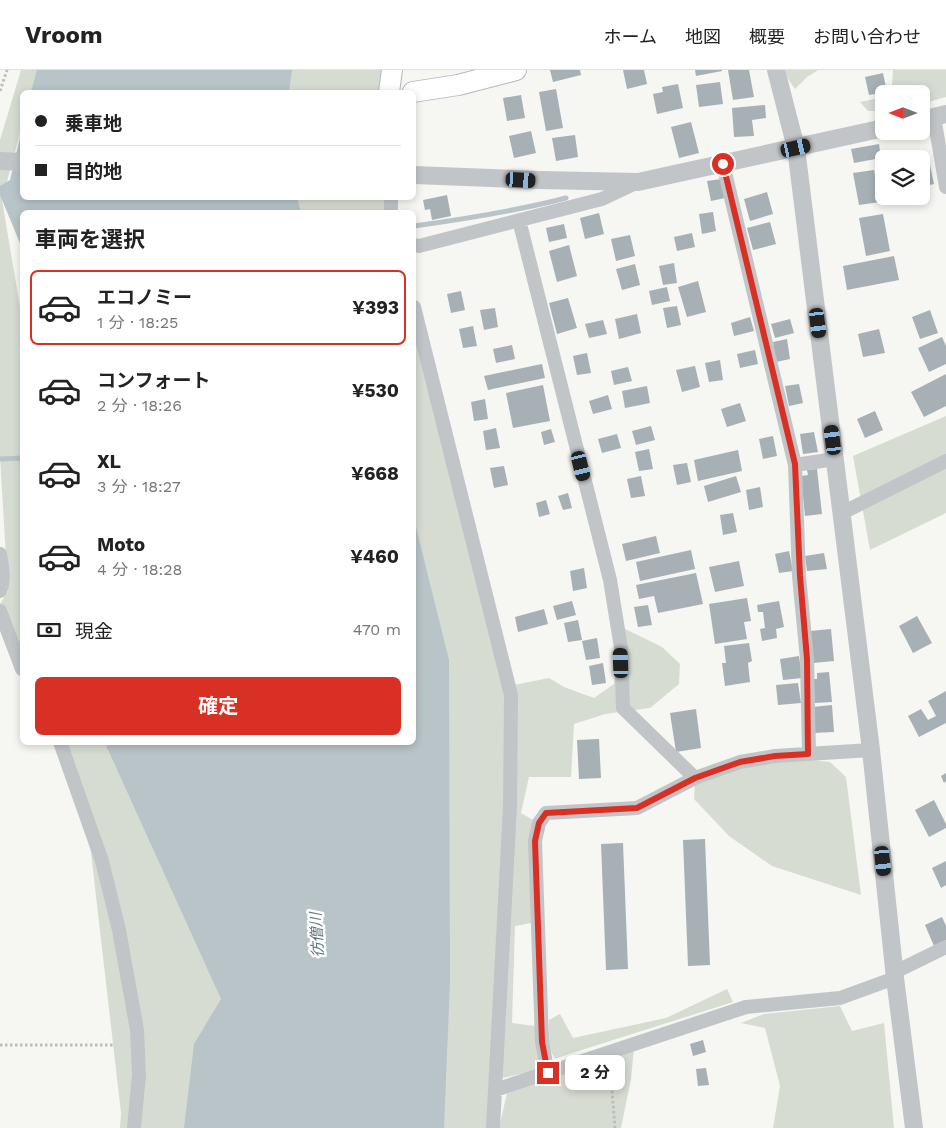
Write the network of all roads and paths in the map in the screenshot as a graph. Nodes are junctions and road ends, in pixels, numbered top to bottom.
1 (7, 70) edge
2 (392, 70) edge
3 (776, 70) edge
4 (512, 71) edge
5 (389, 90) edge
6 (0, 91) edge
7 (416, 92) edge
8 (934, 117) edge
9 (875, 130) edge
10 (796, 148) junction
11 (0, 161) edge
12 (20, 162) edge
13 (723, 164) junction
14 (416, 175) edge
15 (638, 182) junction
16 (946, 188) edge
17 (519, 220) junction
18 (416, 245) edge
19 (416, 315) edge
20 (835, 459) junction
21 (946, 461) edge
22 (795, 464) junction
23 (842, 513) junction
24 (0, 554) edge
25 (0, 592) edge
26 (0, 610) edge
27 (20, 664) edge
28 (61, 745) edge
29 (871, 750) junction
30 (808, 754) junction
31 (695, 778) junction
32 (946, 947) edge
33 (895, 975) junction
34 (0, 1045) edge
35 (116, 1045) dead end
36 (609, 1052) junction
37 (548, 1073) junction
38 (495, 1090) junction
39 (134, 1128) edge
40 (493, 1128) edge
41 (615, 1128) edge
42 (914, 1128) edge

1 - 6 path
2 - 5 main road
3 - 10 street
4 - 7 main road
8 - 16 street
9 - 10 street
10 - 13 street
10 - 20 street
11 - 12 street
13 - 15 street
13 - 22 street
14 - 15 street
15 - 17 street
17 - 18 street
17 - 31 street
19 - 38 street
20 - 22 street
20 - 23 street
21 - 23 street
22 - 30 street
23 - 29 street
24 - 25 street
26 - 27 street
28 - 39 street
29 - 30 street
29 - 33 street
30 - 31 street
31 - 37 street
32 - 33 street
33 - 36 street
33 - 42 street
34 - 35 path
36 - 37 street
36 - 41 path
37 - 38 street
38 - 40 street

